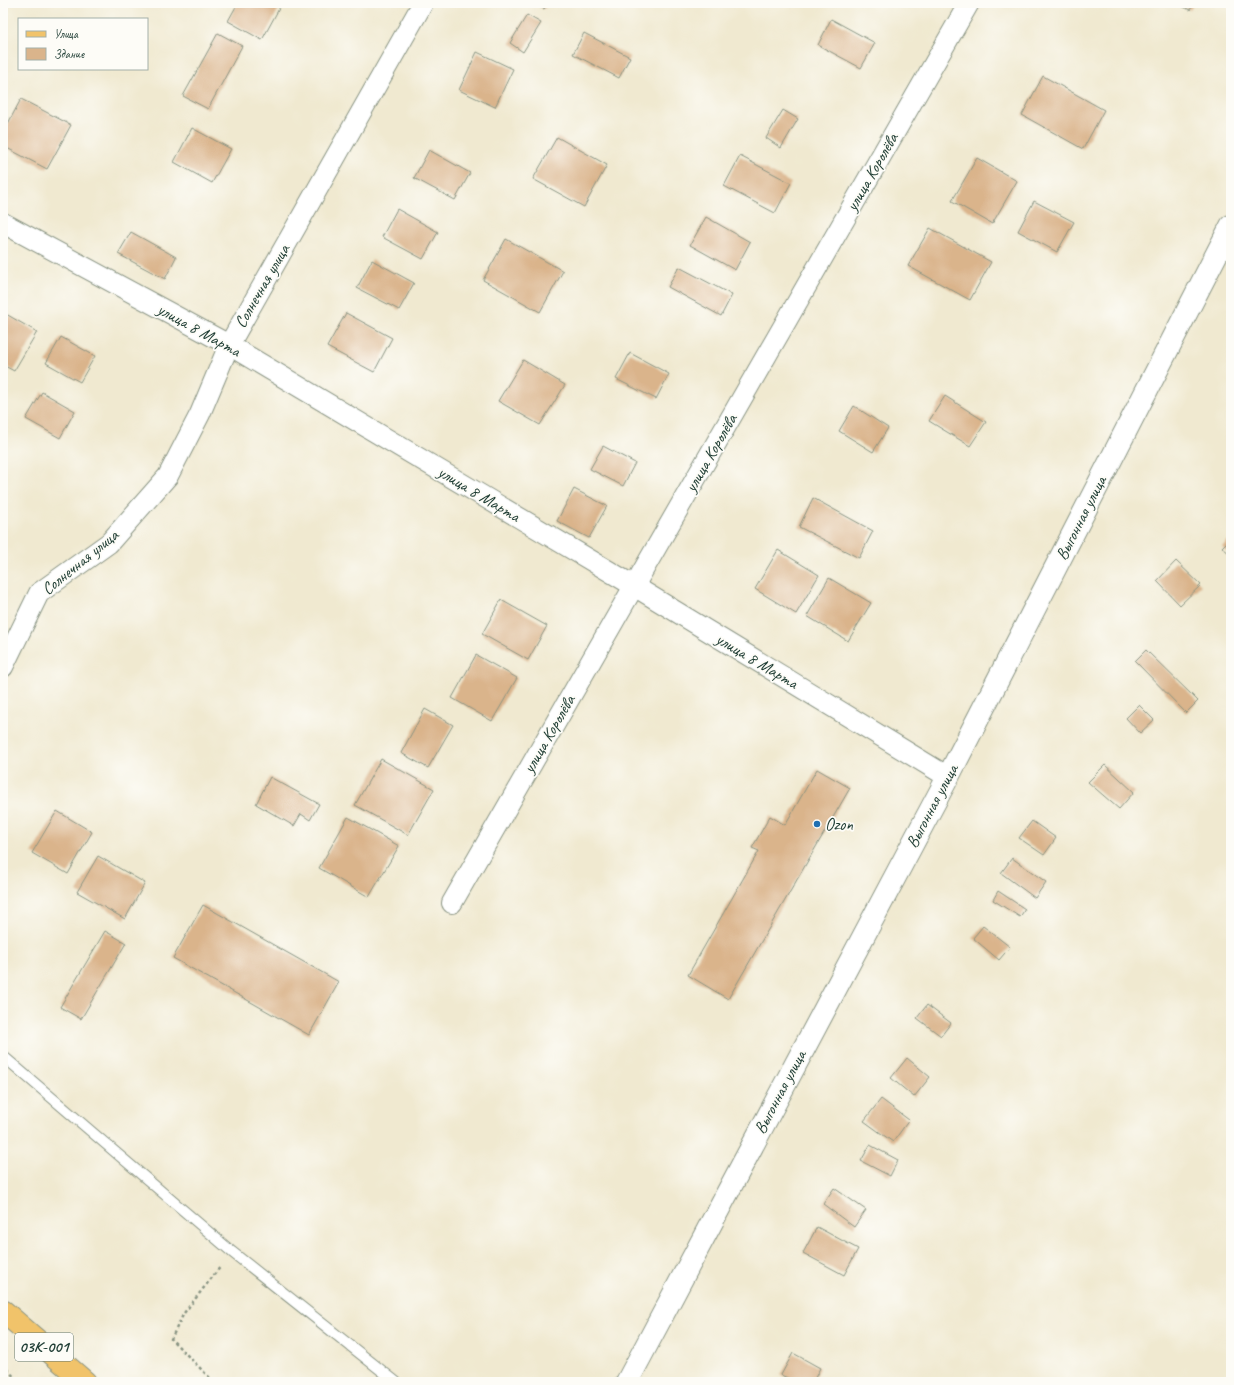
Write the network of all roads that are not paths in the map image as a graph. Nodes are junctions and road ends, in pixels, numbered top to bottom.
1 (423, 3) edge
2 (970, 3) edge
3 (3, 223) edge
4 (1231, 226) edge
5 (229, 345) junction
6 (634, 586) junction
7 (3, 667) edge
8 (948, 777) junction
9 (452, 903) dead end
10 (3, 1056) edge
11 (3, 1311) edge
12 (85, 1382) edge
13 (396, 1382) edge
14 (627, 1382) edge

1 - 5 street, Солнечная улица
2 - 6 street, улица Королёва
3 - 5 street, улица 8 Марта
4 - 8 street, Выгонная улица
5 - 6 street, улица 8 Марта
5 - 7 street, Солнечная улица
6 - 8 street, улица 8 Марта
6 - 9 street, улица Королёва
8 - 14 street, Выгонная улица
10 - 13 lane
11 - 12 main road, 03К-001

